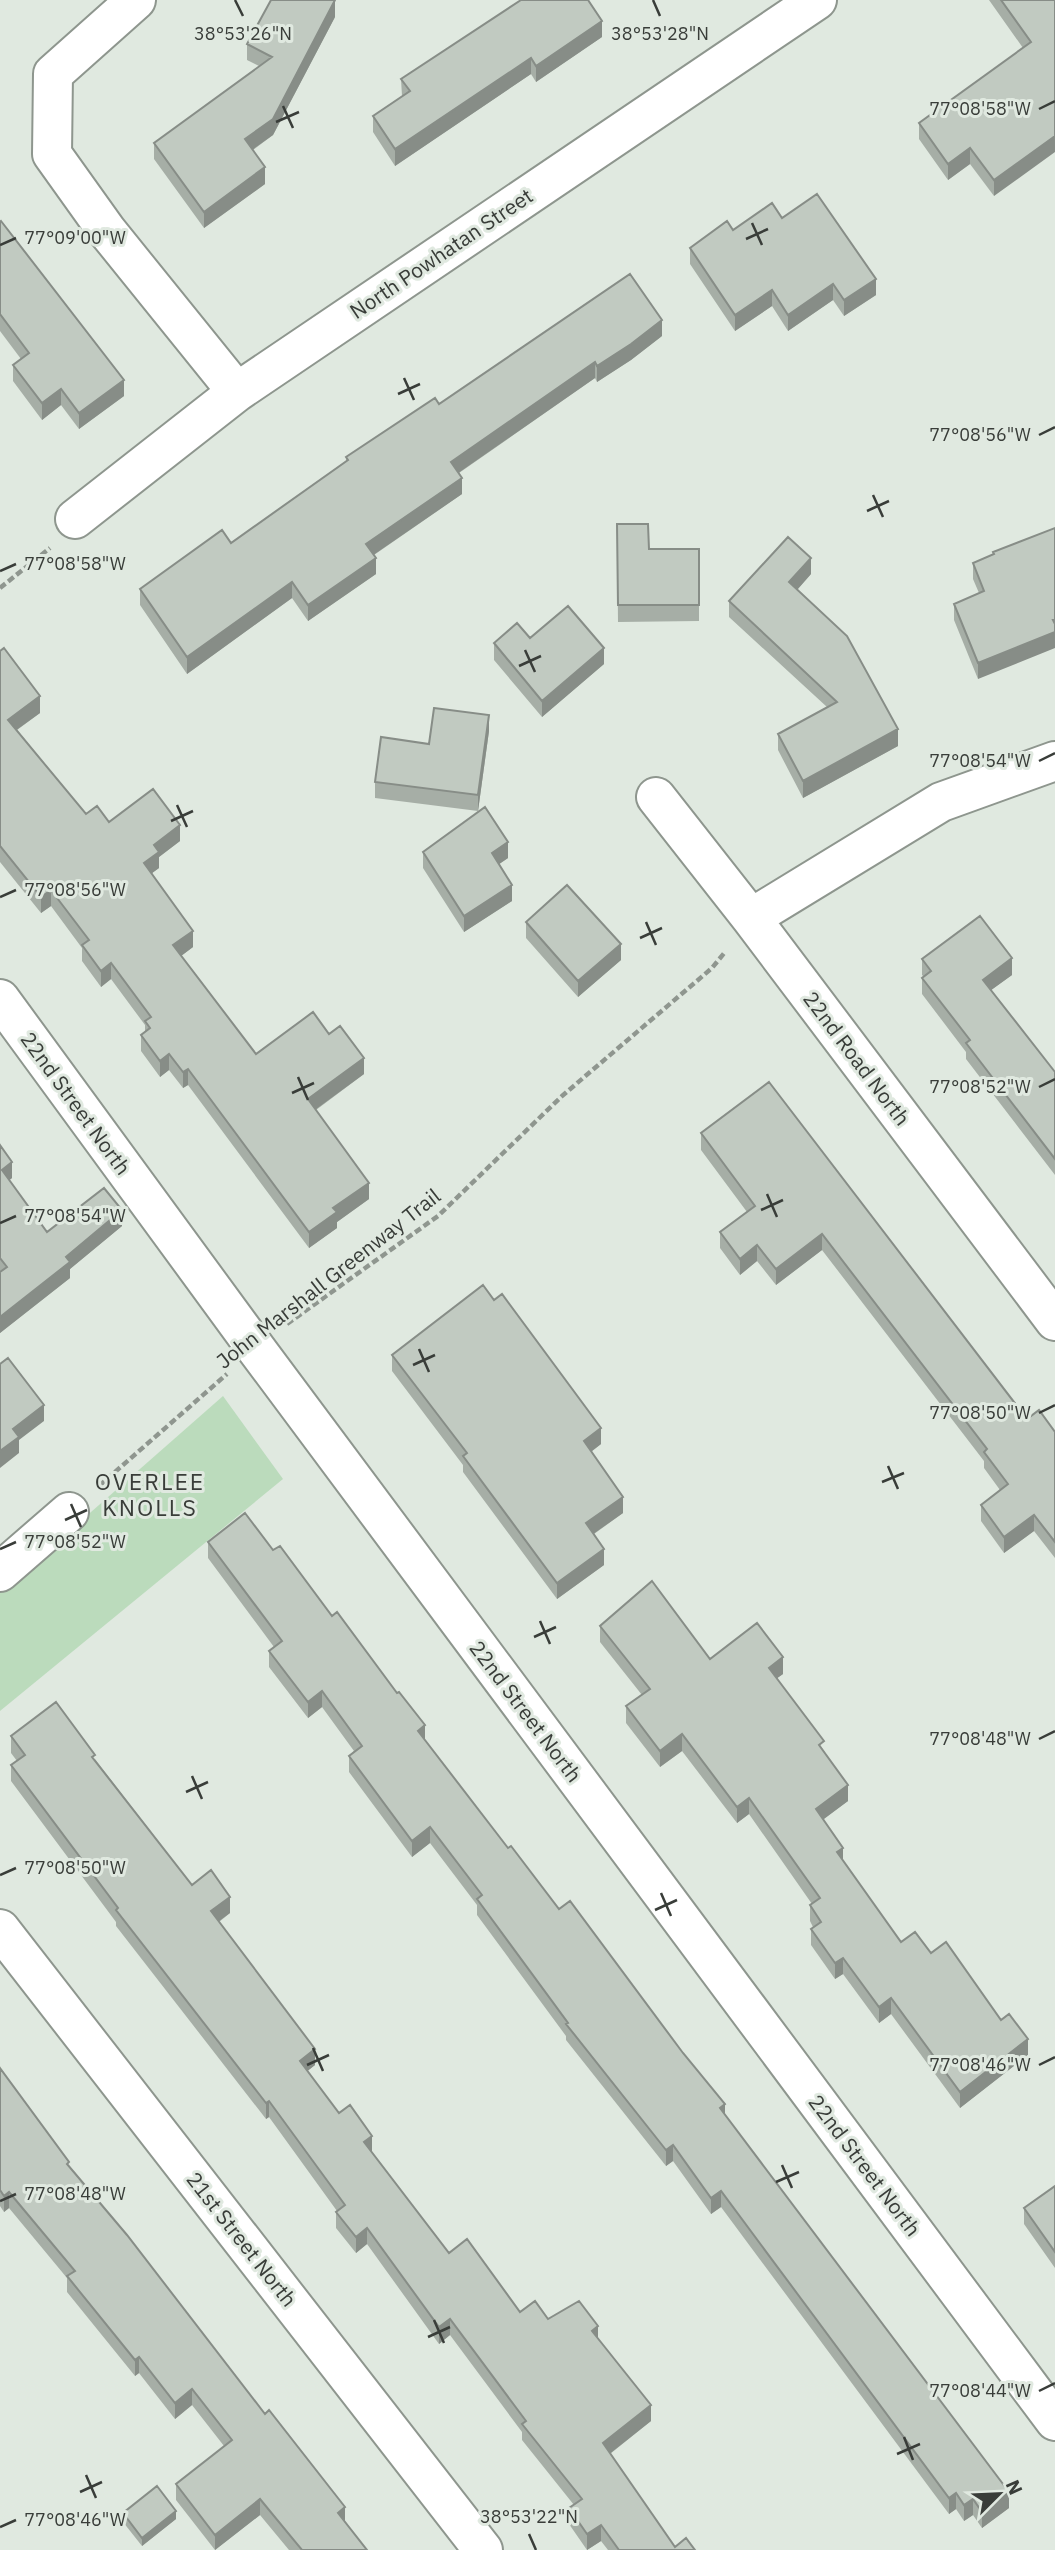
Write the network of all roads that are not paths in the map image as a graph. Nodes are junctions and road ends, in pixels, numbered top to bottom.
1 (136, 0) edge
2 (817, 0) edge
3 (237, 392) junction
4 (75, 519) road end
5 (1055, 761) edge
6 (656, 797) dead end
7 (751, 918) junction
8 (0, 999) edge
9 (1055, 1321) edge
10 (69, 1512) road end
11 (0, 1572) edge
12 (0, 1929) edge
13 (1055, 2421) edge
14 (483, 2550) edge

1 - 3 street
2 - 3 street, North Powhatan Street
3 - 4 street, North Powhatan Street
5 - 7 street
6 - 7 street, 22nd Road North
7 - 9 street, 22nd Road North
8 - 13 street, 22nd Street North
10 - 11 street
12 - 14 street, 21st Street North

